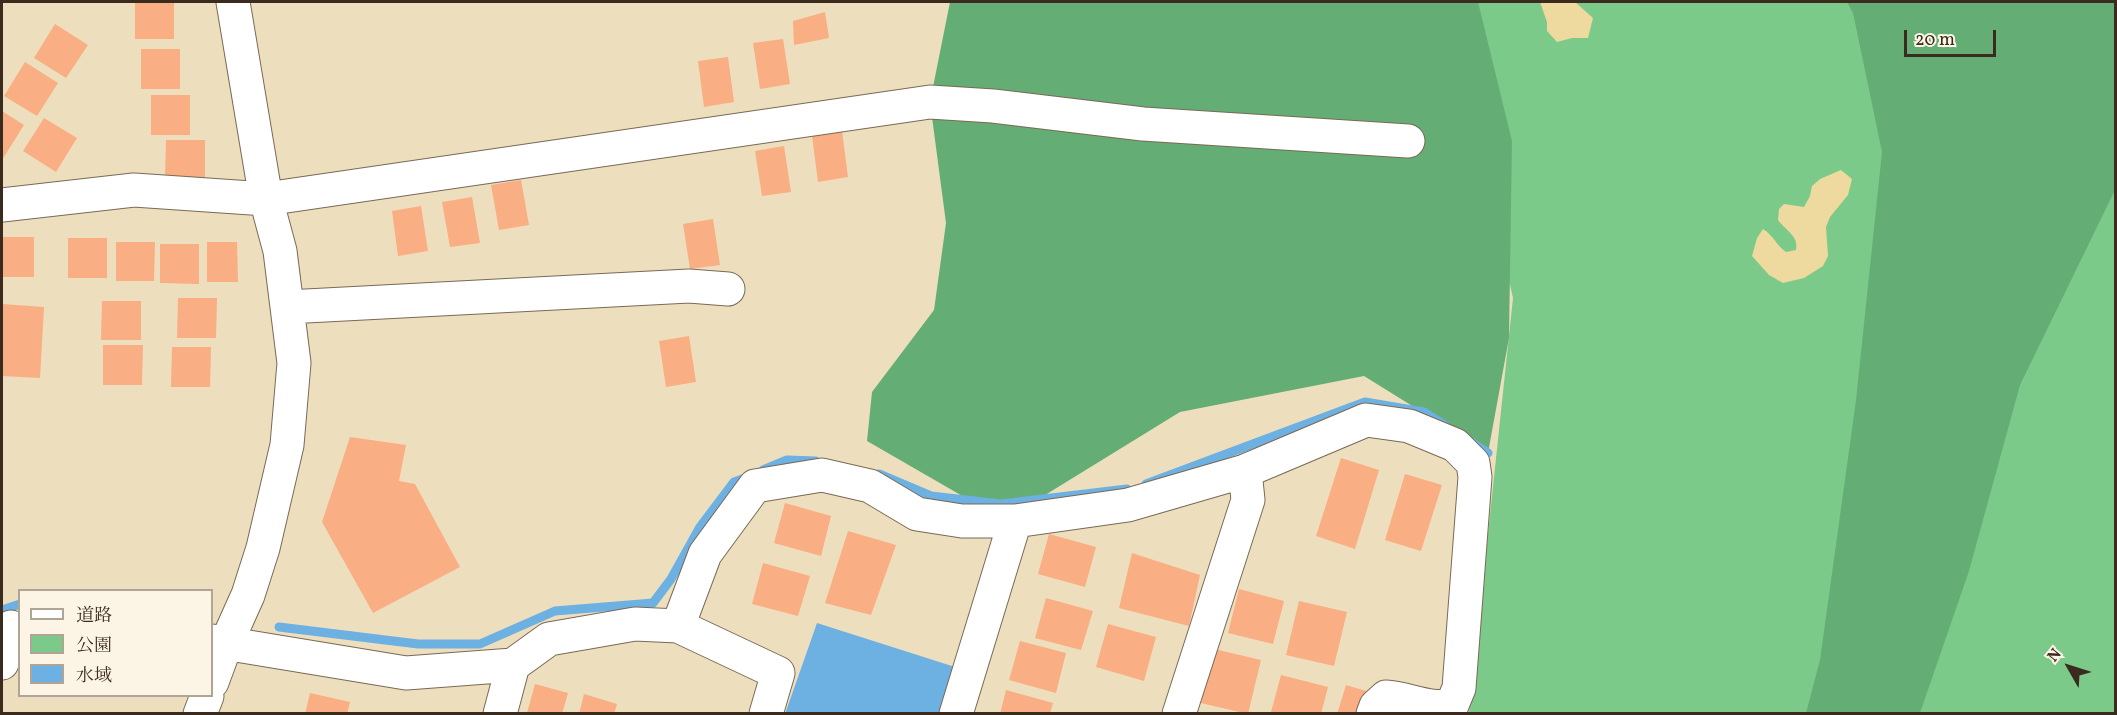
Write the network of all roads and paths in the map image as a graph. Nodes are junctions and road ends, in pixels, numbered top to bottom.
1 (233, 2) edge
2 (1408, 141) dead end
3 (266, 199) junction
4 (2, 205) edge
5 (728, 289) dead end
6 (287, 307) junction
7 (1245, 471) junction
8 (1015, 521) junction
9 (678, 626) junction
10 (11, 627) edge
11 (219, 642) edge
12 (2, 663) edge
13 (513, 665) junction
14 (213, 676) edge
15 (207, 697) edge
16 (200, 714) edge
17 (500, 714) edge
18 (766, 714) edge
19 (956, 714) edge
20 (1179, 714) edge
21 (1373, 714) edge

1 - 3 street
2 - 3 street
3 - 4 street
3 - 6 street
5 - 6 street
6 - 11 street
7 - 8 street
7 - 20 street
7 - 21 street
8 - 9 street
8 - 19 street
9 - 13 street
9 - 18 street
10 - 12 street
11 - 13 street
11 - 14 street
13 - 17 street
15 - 16 street

